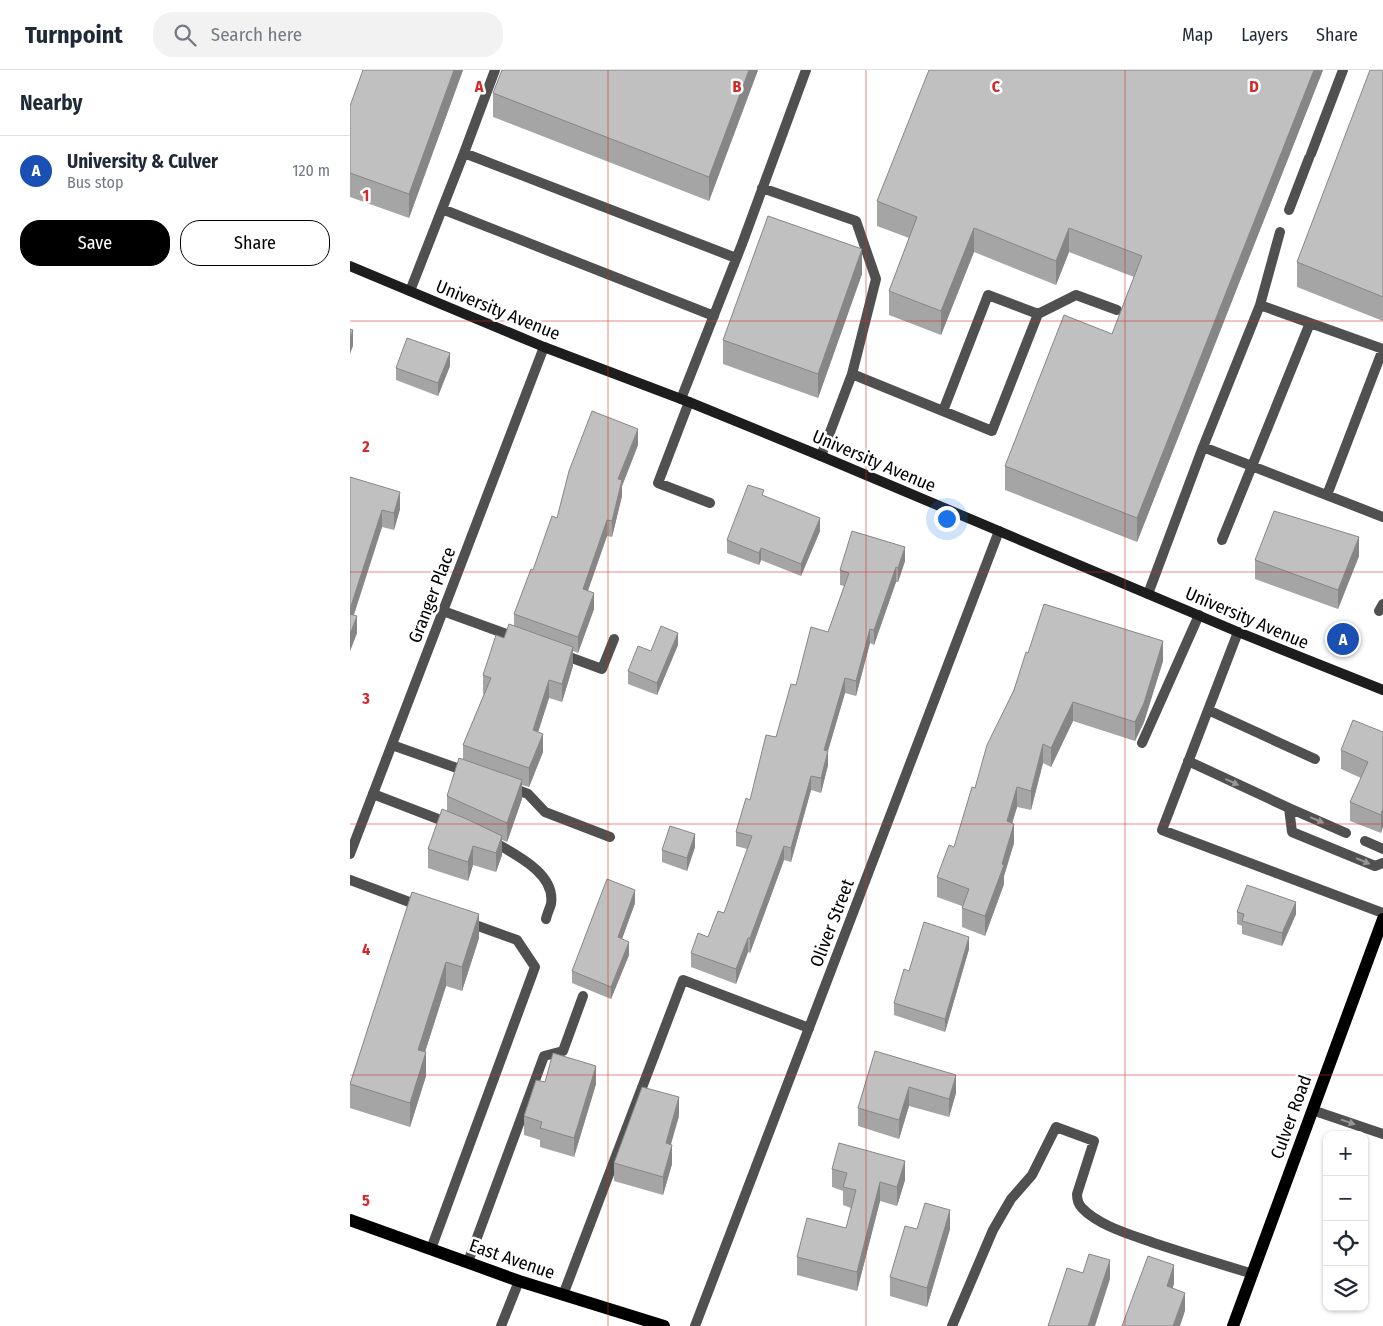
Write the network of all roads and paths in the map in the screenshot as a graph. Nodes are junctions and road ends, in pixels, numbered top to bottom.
1 (495, 70) edge
2 (806, 70) edge
3 (1343, 70) edge
4 (464, 153) junction
5 (762, 188) junction
6 (442, 209) junction
7 (1289, 210) dead end
8 (1280, 232) dead end
9 (736, 258) junction
10 (350, 266) edge
11 (410, 291) junction
12 (1260, 304) junction
13 (1117, 310) dead end
14 (1038, 314) junction
15 (714, 316) junction
16 (1310, 323) junction
17 (544, 347) junction
18 (1383, 349) edge
19 (852, 374) junction
20 (685, 401) junction
21 (943, 410) junction
22 (1203, 447) junction
23 (821, 456) junction
24 (1252, 466) junction
25 (1327, 495) junction
26 (710, 503) dead end
27 (1383, 517) edge
28 (999, 531) junction
29 (1222, 540) dead end
30 (1148, 594) junction
31 (443, 611) junction
32 (1199, 616) junction
33 (1238, 632) junction
34 (614, 639) dead end
35 (530, 643) edge
36 (548, 649) edge
37 (1383, 690) edge
38 (1208, 710) junction
39 (1142, 743) dead end
40 (392, 745) junction
41 (1315, 759) dead end
42 (1188, 761) junction
43 (481, 777) edge
44 (500, 784) edge
45 (373, 794) junction
46 (1288, 808) junction
47 (458, 826) edge
48 (1346, 833) dead end
49 (484, 836) edge
50 (610, 837) dead end
51 (1365, 841) dead end
52 (1383, 849) edge
53 (350, 854) edge
54 (1383, 863) edge
55 (350, 880) edge
56 (428, 908) edge
57 (1383, 913) edge
58 (455, 918) edge
59 (546, 918) dead end
60 (1383, 920) edge
61 (583, 996) dead end
62 (809, 1028) junction
63 (1312, 1110) junction
64 (1383, 1134) edge
65 (350, 1220) edge
66 (431, 1249) junction
67 (468, 1262) junction
68 (1253, 1274) junction
69 (519, 1281) junction
70 (564, 1294) junction
71 (501, 1326) edge
72 (664, 1326) edge
73 (695, 1326) edge
74 (952, 1326) edge
75 (1233, 1326) edge

1 - 4 street
2 - 5 street
3 - 7 street
4 - 6 street
4 - 9 street
5 - 9 street
5 - 19 street
6 - 11 street
6 - 15 street
8 - 12 street
9 - 15 street
10 - 11 main road, University Avenue
11 - 17 main road, University Avenue
12 - 16 street
12 - 22 street
13 - 14 street
14 - 21 street
14 - 21 street
15 - 20 street
16 - 18 street
16 - 24 street
17 - 20 main road, University Avenue
17 - 31 street, Granger Place
18 - 25 street
19 - 21 street
19 - 23 street
20 - 23 main road, University Avenue
20 - 26 street
22 - 24 street
22 - 30 street
23 - 28 main road, University Avenue
24 - 25 street
24 - 29 street
25 - 27 street
28 - 30 main road, University Avenue
28 - 62 street, Oliver Street
30 - 32 main road, University Avenue
31 - 35 street
31 - 40 street, Granger Place
32 - 33 main road, University Avenue
32 - 39 street
33 - 37 main road, University Avenue
33 - 38 street
34 - 36 street
38 - 41 street
38 - 42 street
40 - 43 street
40 - 45 street, Granger Place
42 -> 46 street
42 - 57 street
44 - 50 street
45 - 47 street
45 - 53 street, Granger Place
46 -> 48 street
46 -> 54 street
49 - 59 street
51 - 52 street
55 - 56 street
58 - 66 street
60 - 63 main road, Culver Road
61 - 67 street
62 - 70 street
62 - 73 street, Oliver Street
63 -> 64 street
63 - 68 main road, Culver Road
65 - 66 main road, East Avenue
66 - 67 main road, East Avenue
67 - 69 main road, East Avenue
68 - 74 street
68 - 75 main road, Culver Road
69 - 70 main road, East Avenue
69 - 71 street
70 - 72 main road, East Avenue

